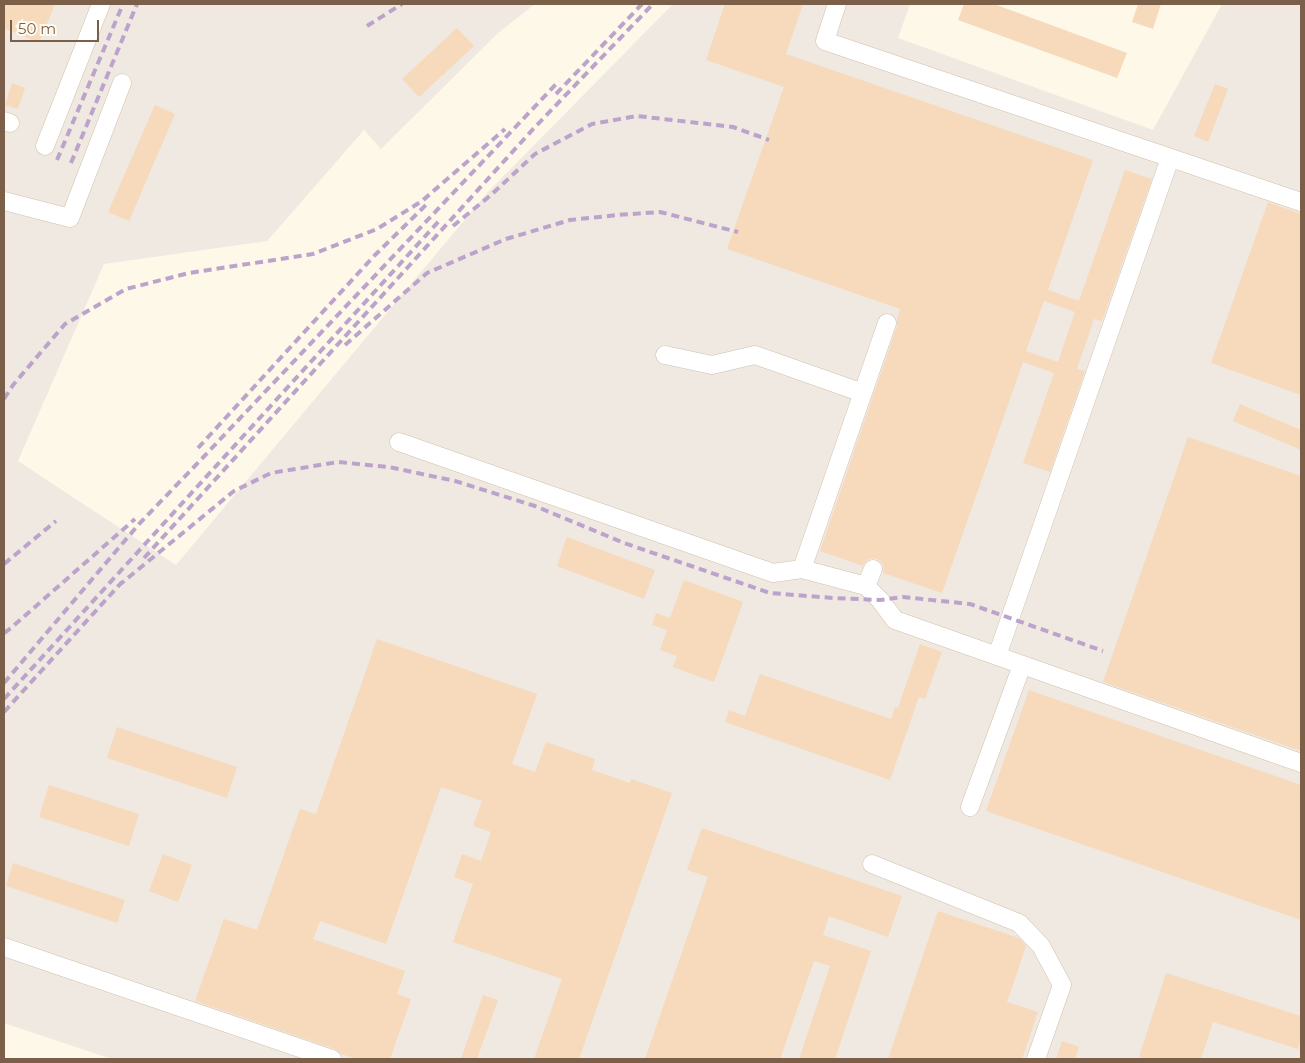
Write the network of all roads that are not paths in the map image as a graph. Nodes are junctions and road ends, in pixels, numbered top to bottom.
1 (101, 4) edge
2 (837, 4) edge
3 (122, 84) dead end
4 (46, 146) dead end
5 (1170, 158) junction
6 (4, 201) edge
7 (1301, 202) edge
8 (887, 323) dead end
9 (665, 355) dead end
10 (863, 393) junction
11 (399, 442) dead end
12 (802, 569) junction
13 (873, 569) dead end
14 (866, 586) junction
15 (997, 656) junction
16 (1022, 665) junction
17 (1301, 763) edge
18 (970, 807) dead end
19 (872, 864) dead end
20 (4, 947) edge
21 (332, 1059) edge
22 (1036, 1059) edge

1 - 4 lane
2 - 5 lane
3 - 6 lane
5 - 7 lane
5 - 15 lane
8 - 10 lane
9 - 10 lane
10 - 12 lane
11 - 12 lane
12 - 14 lane
13 - 14 lane
14 - 15 lane
15 - 16 lane
16 - 17 lane
16 - 18 lane
19 - 22 lane
20 - 21 lane

